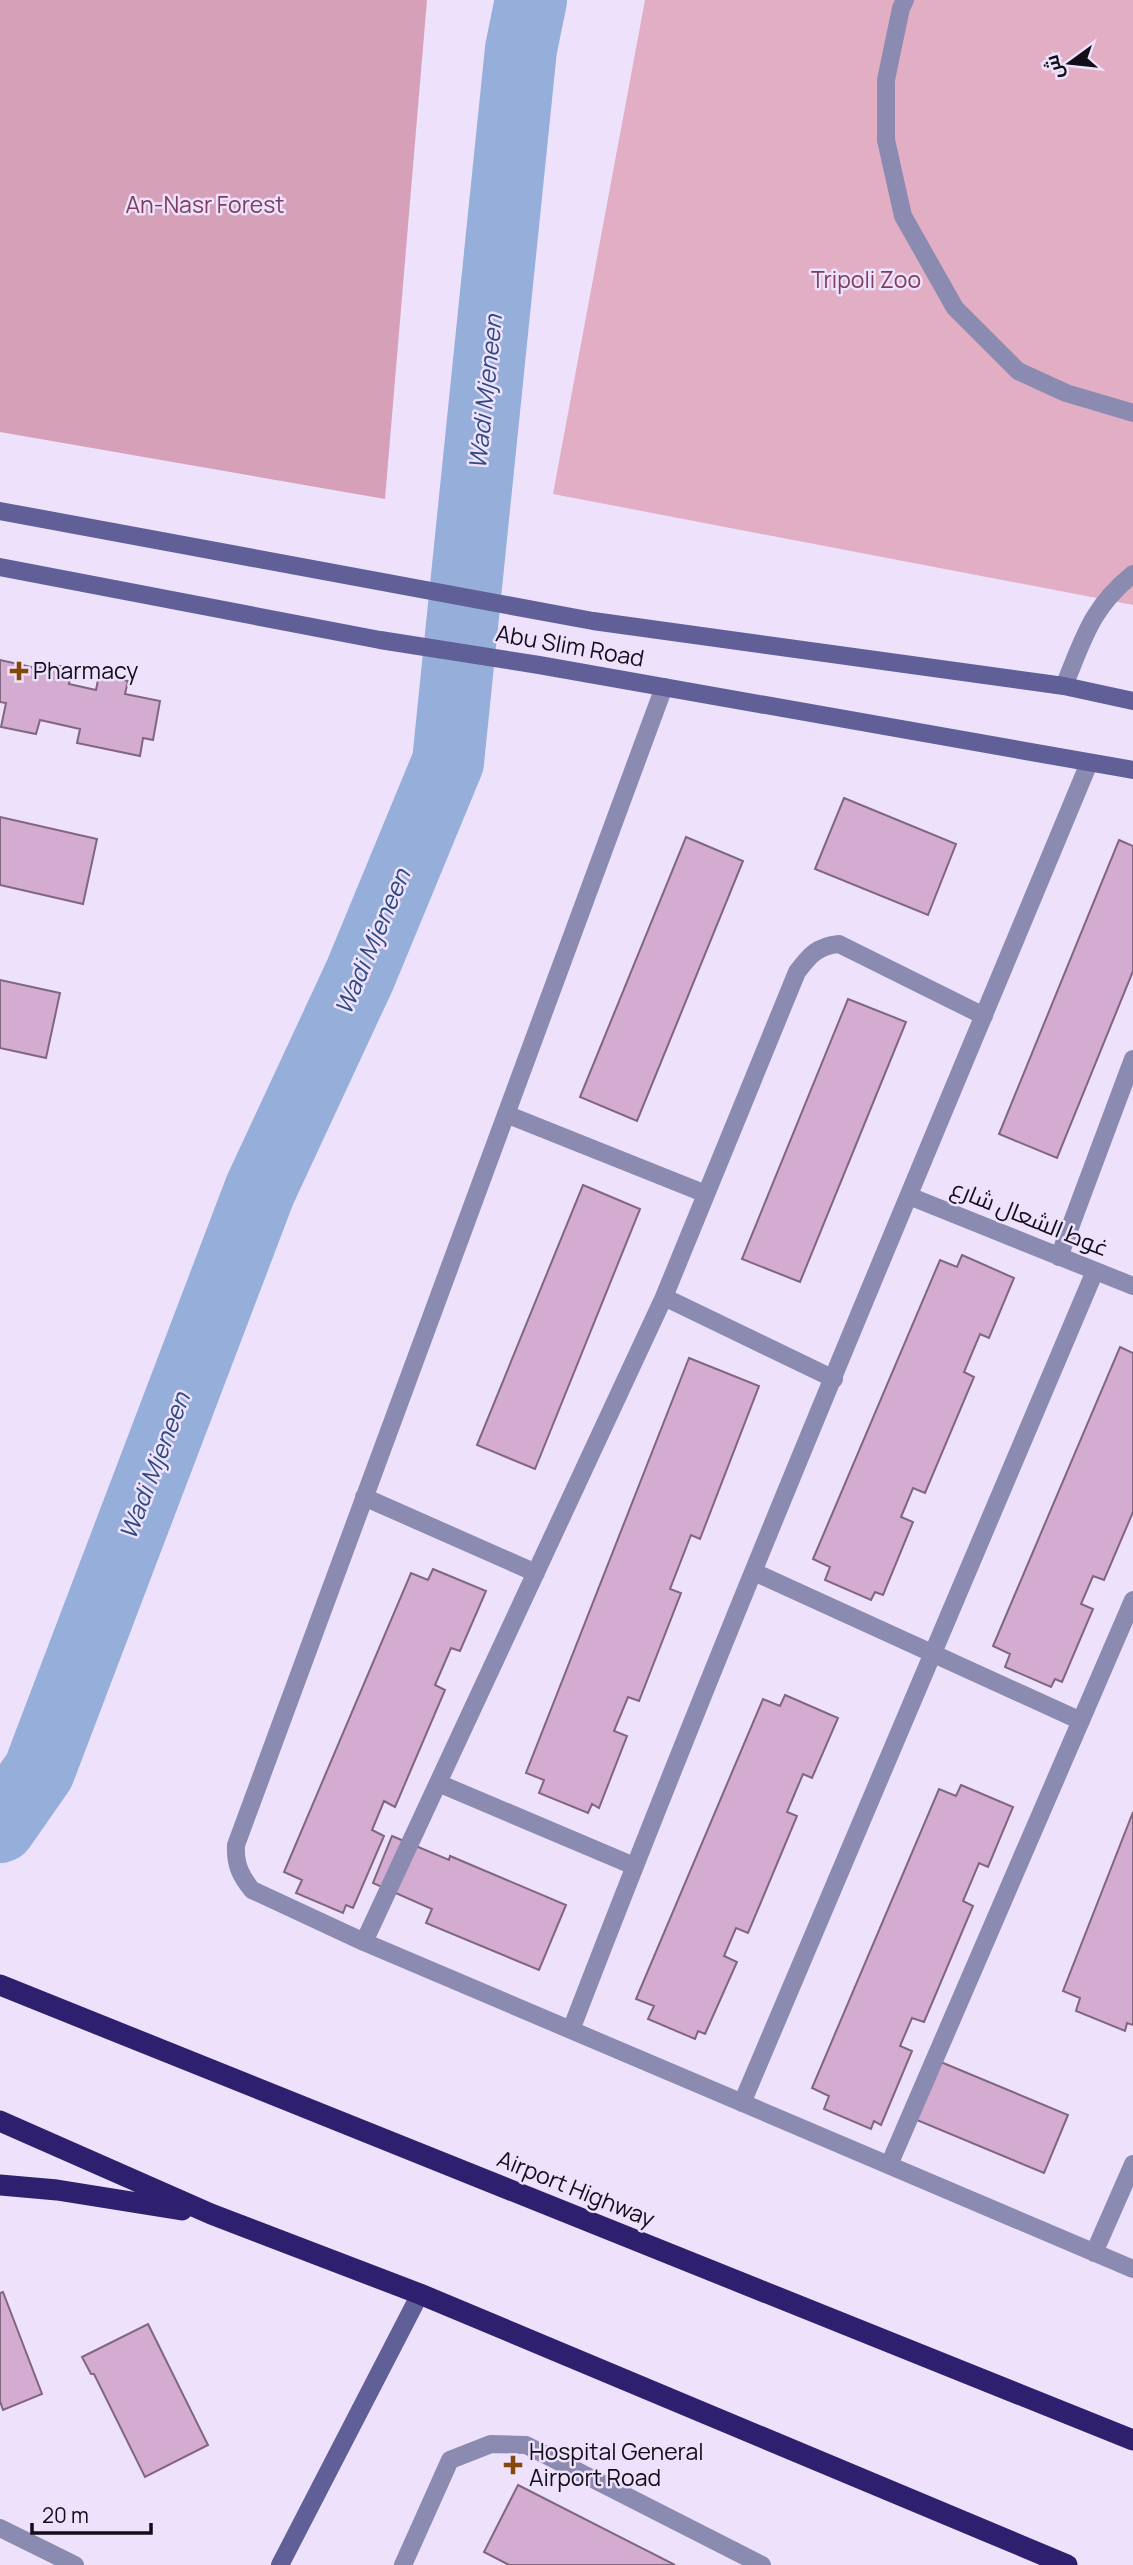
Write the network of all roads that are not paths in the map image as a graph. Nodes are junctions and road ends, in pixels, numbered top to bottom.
1 (905, 0) edge
2 (1133, 413) edge
3 (0, 511) edge
4 (0, 567) edge
5 (1133, 574) edge
6 (1064, 686) junction
7 (664, 687) junction
8 (1133, 701) edge
9 (1089, 763) junction
10 (1133, 770) edge
11 (984, 1016) junction
12 (1133, 1059) edge
13 (506, 1114) junction
14 (706, 1194) junction
15 (909, 1196) junction
16 (1059, 1257) junction
17 (1096, 1271) junction
18 (1133, 1286) edge
19 (664, 1297) junction
20 (834, 1379) junction
21 (364, 1497) junction
22 (754, 1572) junction
23 (536, 1573) junction
24 (1133, 1600) edge
25 (933, 1653) junction
26 (1081, 1721) junction
27 (438, 1783) junction
28 (634, 1867) junction
29 (364, 1942) junction
30 (0, 1985) edge
31 (571, 2031) junction
32 (742, 2103) junction
33 (0, 2121) edge
34 (1133, 2164) edge
35 (888, 2165) junction
36 (0, 2185) edge
37 (211, 2214) junction
38 (1094, 2253) junction
39 (1133, 2269) edge
40 (419, 2294) junction
41 (1133, 2440) edge
42 (0, 2528) edge
43 (75, 2565) edge
44 (280, 2565) edge
45 (402, 2565) edge
46 (762, 2565) edge
47 (1067, 2565) edge

1 - 2 street
3 - 6 main road, Abu Slim Road
4 - 7 main road, Abu Slim Road
5 - 6 street
6 - 8 main road, Abu Slim Road
7 - 9 main road, Abu Slim Road
7 - 13 street
9 - 10 main road, Abu Slim Road
9 - 11 street
11 - 14 street
11 - 15 street
12 - 16 street
13 - 14 street
13 - 21 street
14 - 19 street
15 - 16 street, غوط الشعال شارع
15 - 20 street
16 - 17 street, غوط الشعال شارع
17 - 18 street, غوط الشعال شارع
17 - 25 street
19 - 20 street
19 - 23 street
20 - 22 street
21 - 23 street
21 - 29 street
22 - 25 street
22 - 28 street
23 - 27 street
24 - 26 street
25 - 26 street
25 - 32 street
26 - 35 street
27 - 28 street
27 - 29 street
28 - 31 street
29 - 31 street
30 - 41 highway, Airport Highway
31 - 32 street
32 - 35 street
33 - 37 highway
34 - 38 street
35 - 38 street
36 - 37 highway
37 - 40 highway
38 - 39 street
40 - 44 main road
40 - 47 highway
42 - 43 street
45 - 46 street

